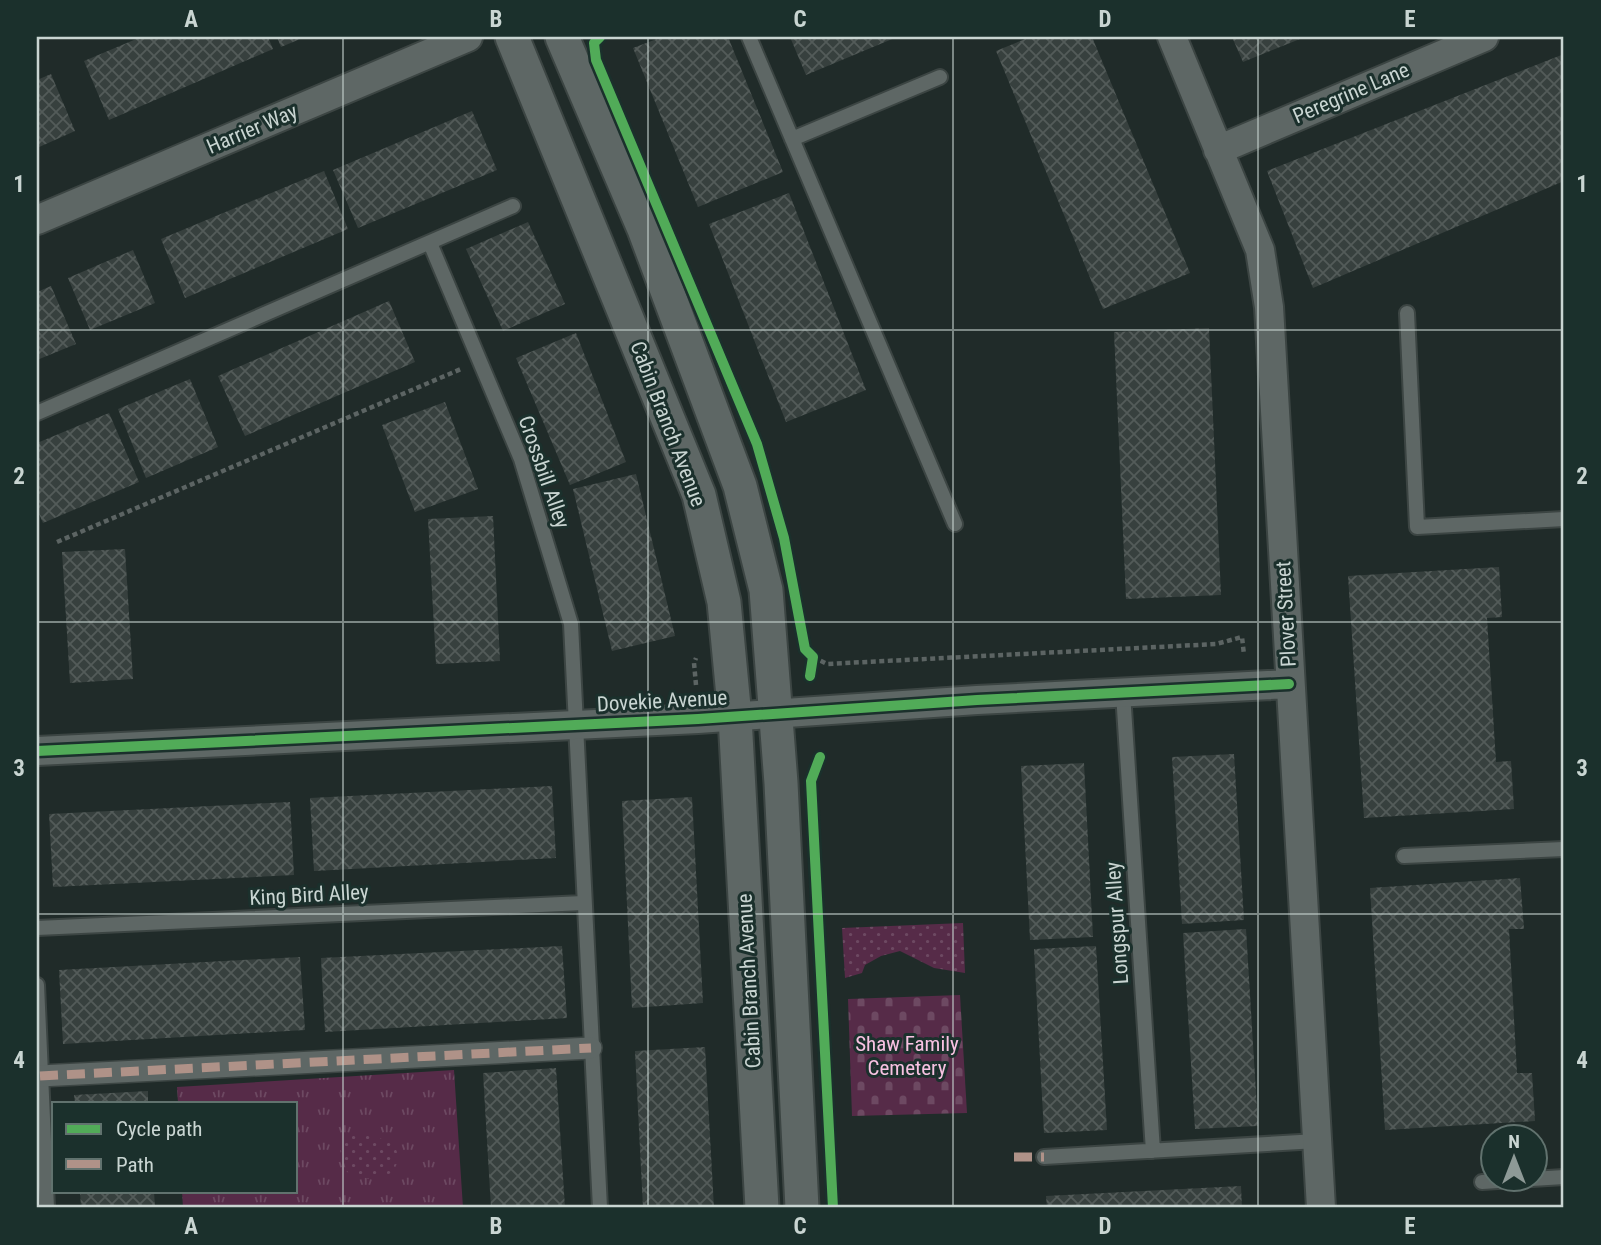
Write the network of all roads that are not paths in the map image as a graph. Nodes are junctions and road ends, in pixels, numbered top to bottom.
1 (468, 37) edge
2 (513, 37) edge
3 (562, 37) edge
4 (749, 37) edge
5 (1172, 37) edge
6 (1484, 37) edge
7 (940, 77) dead end
8 (792, 139) junction
9 (1218, 150) junction
10 (513, 206) dead end
11 (37, 220) edge
12 (430, 243) junction
13 (1408, 313) dead end
14 (37, 413) edge
15 (1564, 519) edge
16 (954, 524) dead end
17 (1289, 684) junction
18 (1123, 693) junction
19 (777, 713) junction
20 (735, 717) junction
21 (574, 725) junction
22 (37, 751) edge
23 (1564, 849) edge
24 (1404, 856) dead end
25 (583, 903) junction
26 (37, 928) edge
27 (37, 985) edge
28 (591, 1048) junction
29 (40, 1076) junction
30 (1317, 1141) junction
31 (1153, 1151) junction
32 (1044, 1157) dead end
33 (47, 1208) edge
34 (600, 1208) edge
35 (762, 1208) edge
36 (802, 1208) edge
37 (1321, 1208) edge

1 - 11 street, Harrier Way
2 - 20 street, Cabin Branch Avenue
3 - 19 street, Cabin Branch Avenue
4 - 8 lane
5 - 9 street, Plover Street
6 - 9 street, Peregrine Lane
7 - 8 lane
8 - 16 lane
9 - 17 street, Plover Street
10 - 12 lane
12 - 14 lane
12 - 21 lane, Crossbill Alley
13 - 15 lane
17 - 18 street, Dovekie Avenue
17 - 30 street, Plover Street
18 - 19 street, Dovekie Avenue
18 - 31 lane, Longspur Alley
19 - 20 street, Dovekie Avenue
19 - 36 street, Cabin Branch Avenue
20 - 21 street, Dovekie Avenue
20 - 35 street, Cabin Branch Avenue
21 - 22 street, Dovekie Avenue
21 - 25 lane
23 - 24 lane
25 - 26 lane, King Bird Alley
25 - 28 lane
27 - 29 lane
28 - 29 street
28 - 34 lane
29 - 33 lane
30 - 31 lane
30 - 37 street, Plover Street
31 - 32 lane

